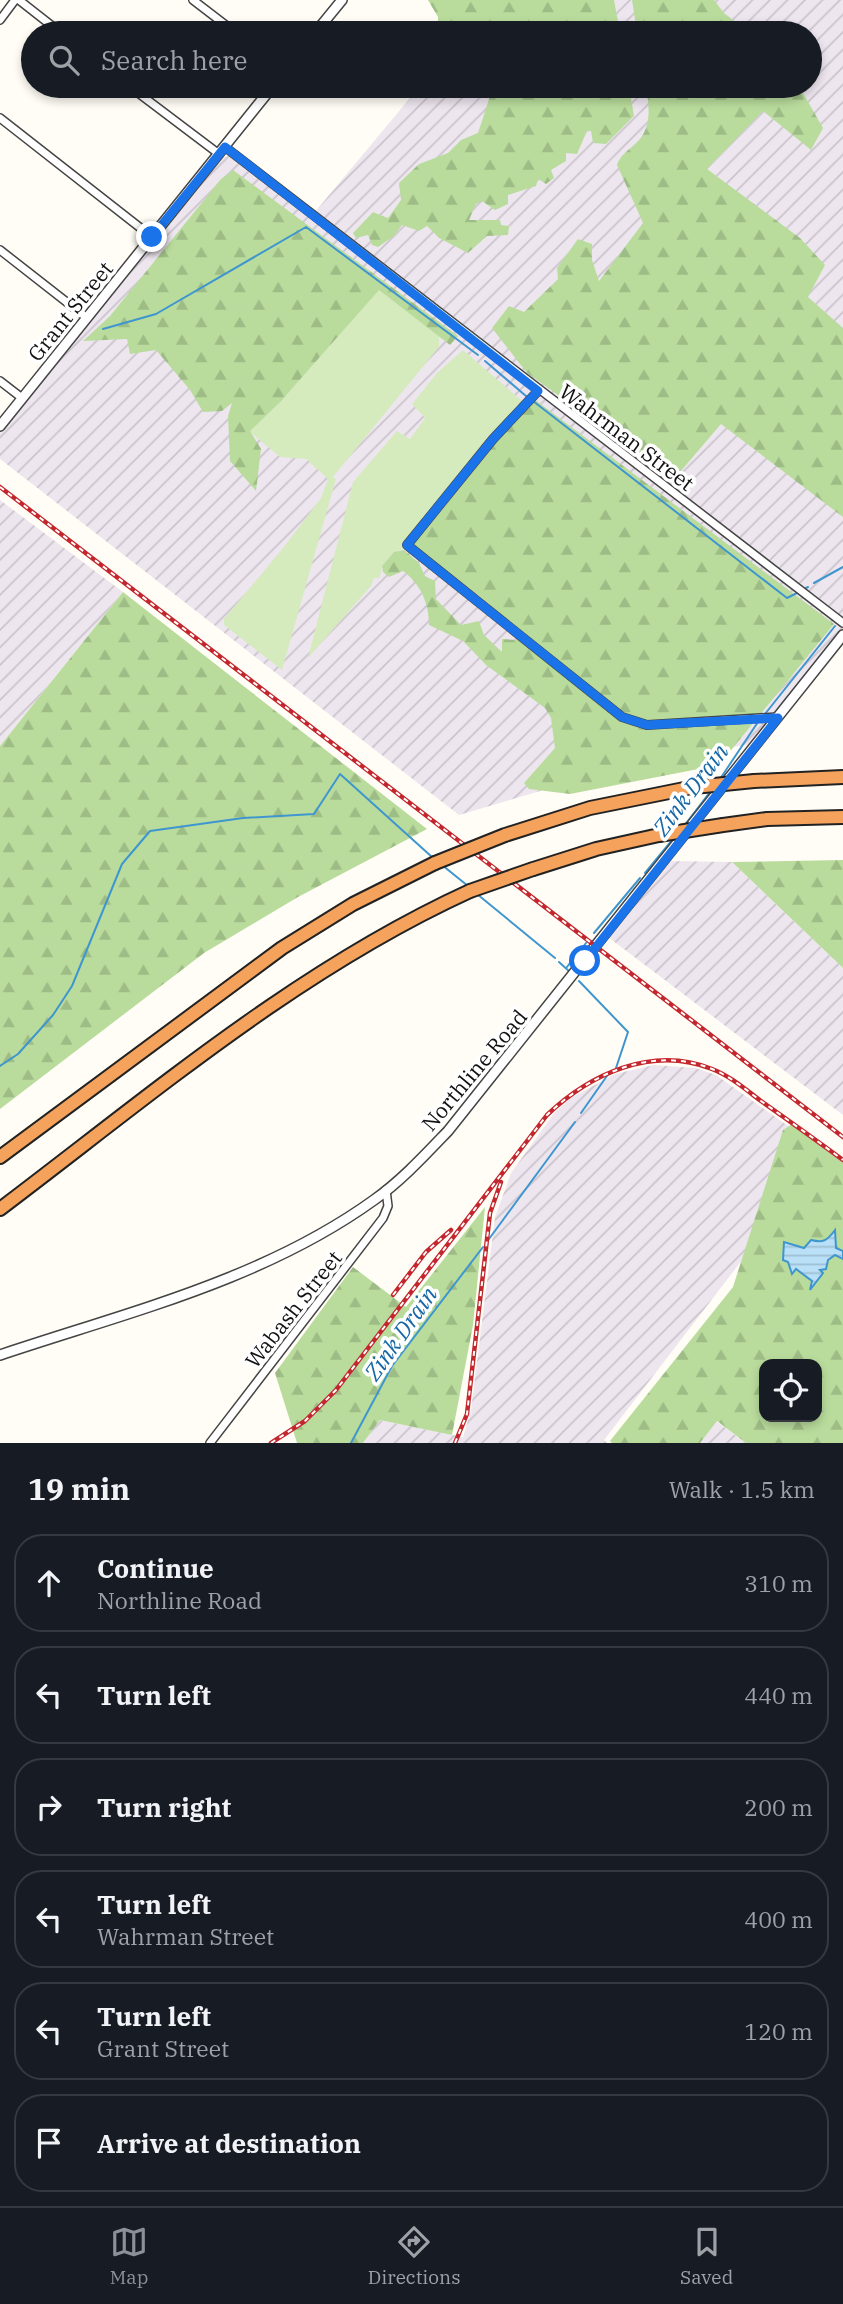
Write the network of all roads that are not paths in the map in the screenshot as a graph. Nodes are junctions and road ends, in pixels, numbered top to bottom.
1 (17, 0) edge
2 (193, 0) edge
3 (342, 0) edge
4 (0, 20) edge
5 (45, 21) edge
6 (220, 21) edge
7 (325, 21) edge
8 (146, 98) edge
9 (264, 98) edge
10 (0, 118) edge
11 (222, 151) junction
12 (152, 237) junction
13 (0, 250) edge
14 (87, 318) junction
15 (0, 381) edge
16 (538, 391) junction
17 (22, 398) junction
18 (0, 426) edge
19 (843, 623) edge
20 (843, 635) edge
21 (778, 718) junction
22 (843, 777) edge
23 (843, 817) edge
24 (0, 1157) edge
25 (386, 1190) junction
26 (0, 1209) edge
27 (0, 1355) edge
28 (211, 1443) edge

1 - 4 street
1 - 5 street
2 - 6 street
3 - 7 street
8 - 11 street, Wahrman Street
9 - 11 street, Grant Street
10 - 12 street
11 - 12 street, Grant Street
11 - 16 street, Wahrman Street
12 - 14 street, Grant Street
13 - 14 street
14 - 17 street, Grant Street
15 - 17 street
16 - 19 street, Wahrman Street
16 - 21 street
17 - 18 street, Grant Street
20 - 21 street, Northline Road
21 - 25 street, Northline Road
22 - 24 highway, bridge
23 - 26 highway, bridge
25 - 27 street, Northline Road
25 - 28 street, Wabash Street

